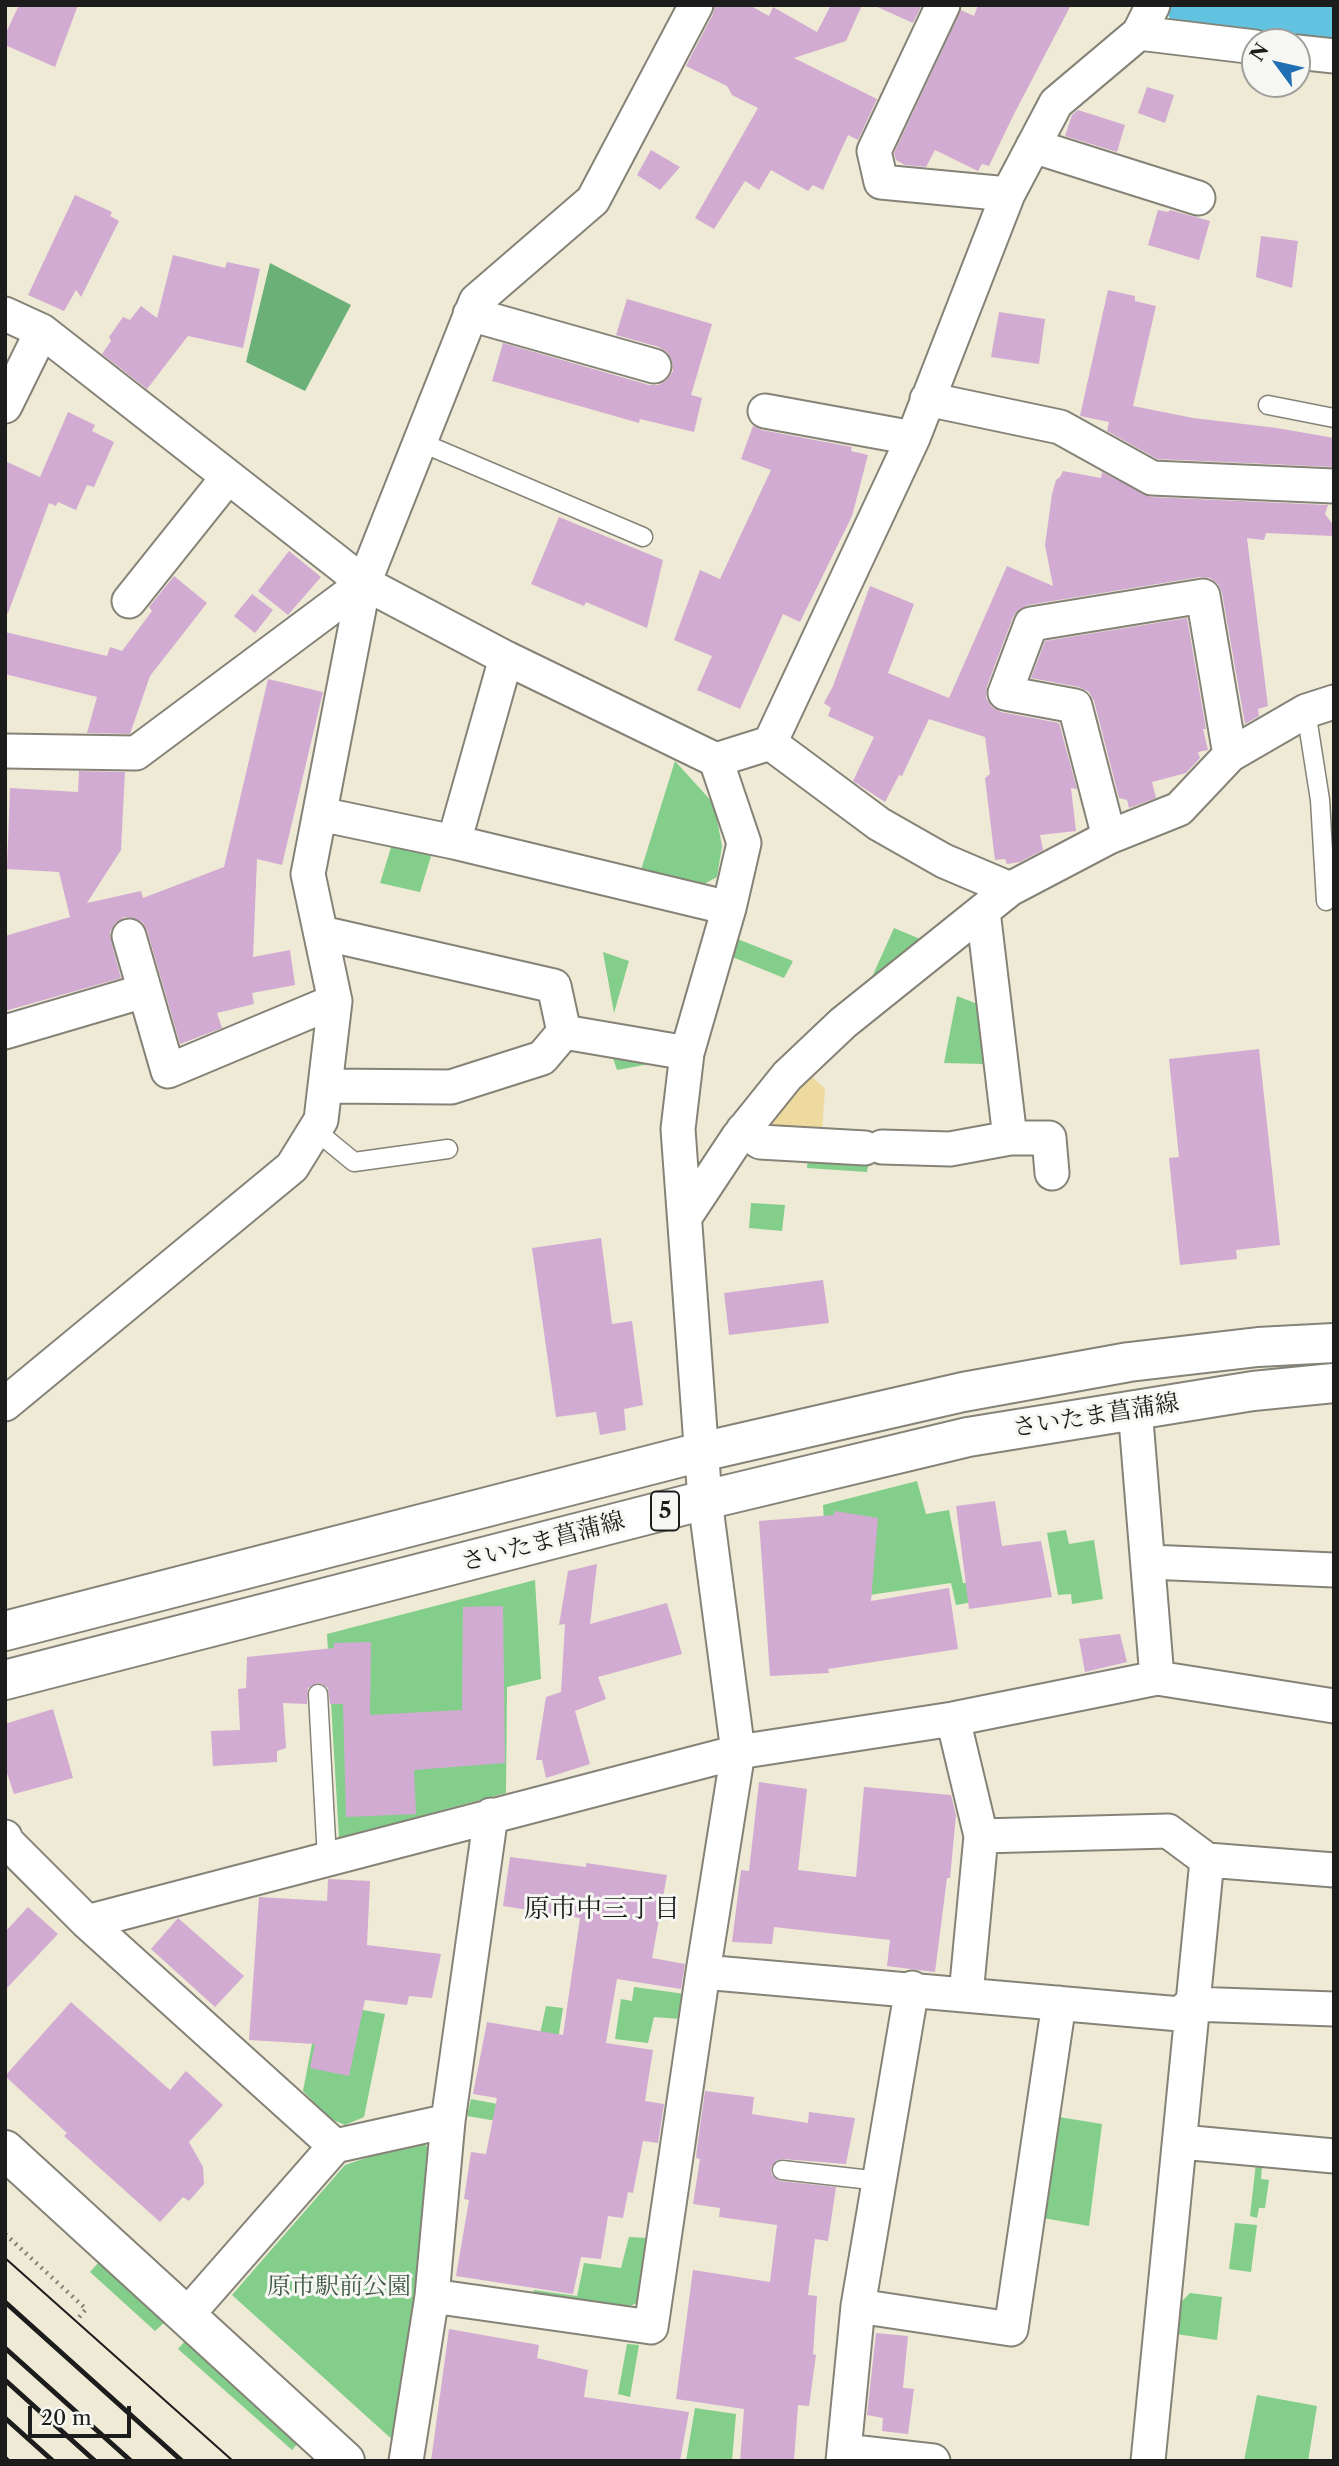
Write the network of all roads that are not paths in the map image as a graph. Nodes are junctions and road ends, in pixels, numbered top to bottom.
1 (696, 5) edge
2 (943, 5) edge
3 (1146, 19) edge
4 (1241, 43) edge
5 (1311, 54) edge
6 (1334, 56) edge
7 (1033, 146) junction
8 (1008, 194) junction
9 (1198, 198) dead end
10 (5, 314) edge
11 (470, 314) junction
12 (42, 331) junction
13 (654, 366) dead end
14 (927, 399) junction
15 (1268, 405) dead end
16 (5, 406) edge
17 (765, 411) dead end
18 (1334, 418) edge
19 (913, 438) junction
20 (420, 442) junction
21 (228, 477) junction
22 (1334, 486) edge
23 (643, 537) dead end
24 (364, 583) junction
25 (129, 601) dead end
26 (506, 659) junction
27 (1320, 707) edge
28 (770, 743) junction
29 (5, 751) edge
30 (1230, 755) junction
31 (716, 760) junction
32 (320, 814) junction
33 (1109, 837) junction
34 (454, 842) junction
35 (1010, 890) junction
36 (1326, 901) dead end
37 (729, 908) junction
38 (983, 911) junction
39 (322, 933) junction
40 (129, 936) dead end
41 (144, 991) junction
42 (335, 1001) junction
43 (5, 1032) edge
44 (564, 1032) junction
45 (687, 1053) junction
46 (326, 1086) junction
47 (315, 1130) junction
48 (743, 1130) junction
49 (1010, 1139) junction
50 (448, 1149) dead end
51 (1052, 1174) dead end
52 (685, 1217) junction
53 (1334, 1343) edge
54 (1334, 1383) edge
55 (5, 1404) edge
56 (1135, 1408) junction
57 (701, 1452) junction
58 (705, 1500) junction
59 (1149, 1562) junction
60 (1334, 1570) edge
61 (5, 1631) edge
62 (1157, 1678) junction
63 (5, 1681) edge
64 (318, 1694) dead end
65 (1334, 1706) edge
66 (953, 1719) junction
67 (738, 1752) junction
68 (491, 1815) junction
69 (981, 1836) junction
70 (5, 1838) edge
71 (327, 1859) junction
72 (1207, 1860) junction
73 (1334, 1870) edge
74 (87, 1922) junction
75 (703, 1972) junction
76 (912, 1988) junction
77 (966, 1995) junction
78 (1059, 2003) junction
79 (1191, 2004) junction
80 (1334, 2010) edge
81 (448, 2121) junction
82 (1181, 2142) junction
83 (335, 2146) junction
84 (5, 2150) edge
85 (1334, 2156) edge
86 (782, 2170) dead end
87 (880, 2181) junction
88 (432, 2296) junction
89 (858, 2306) junction
90 (186, 2316) junction
91 (843, 2456) edge
92 (345, 2461) edge
93 (406, 2461) edge
94 (933, 2461) edge
95 (1149, 2461) edge

1 - 11 street
2 - 8 street
3 - 4 street
3 - 7 street
5 - 6 street
7 - 8 street
7 - 9 street
8 - 14 street
10 - 12 street
11 - 13 street
11 - 20 street
12 - 16 street
12 - 21 street
14 - 19 street
14 - 22 street
15 - 18 lane
17 - 19 street
19 - 28 street
20 - 23 lane
20 - 24 street
21 - 24 street
21 - 25 street
24 - 26 street
24 - 29 street
24 - 32 street
26 - 31 street
26 - 34 street
27 - 30 street
27 - 36 lane
28 - 31 street
28 - 35 street
30 - 33 street
30 - 33 street
31 - 37 street
32 - 34 street
32 - 39 street
33 - 35 street
34 - 37 street
35 - 38 street
37 - 45 street
38 - 48 street
38 - 49 street
39 - 42 street
39 - 44 street
40 - 41 street
41 - 42 street
41 - 43 street
42 - 46 street
44 - 45 street
44 - 46 street
45 - 52 street
46 - 47 street
47 - 50 lane
47 - 55 street
48 - 49 street
48 - 52 street
49 - 51 street
52 - 57 street
53 - 57 main road, さいたま菖蒲線 / 5
54 - 56 main road, さいたま菖蒲線 / 5
56 - 58 main road, さいたま菖蒲線 / 5
56 - 59 street
57 - 58 street
57 - 61 main road, さいたま菖蒲線 / 5
58 - 63 main road, さいたま菖蒲線 / 5
58 - 67 street
59 - 60 street
59 - 62 street
62 - 65 street
62 - 66 street
64 - 71 lane
66 - 67 street
66 - 69 street
67 - 68 street
67 - 75 street
68 - 71 street
68 - 81 street
69 - 72 street
69 - 77 street
70 - 74 street
71 - 74 street
72 - 73 street
72 - 79 street
74 - 83 street
75 - 76 street
75 - 88 street
76 - 77 street
76 - 87 street
77 - 78 street
78 - 79 street
78 - 89 street
79 - 80 street
79 - 82 street
81 - 83 street
81 - 88 street
82 - 85 street
82 - 95 street
83 - 90 street
84 - 90 main road
86 - 87 lane
87 - 89 street
88 - 93 street
89 - 91 street
90 - 92 main road
91 - 94 street

